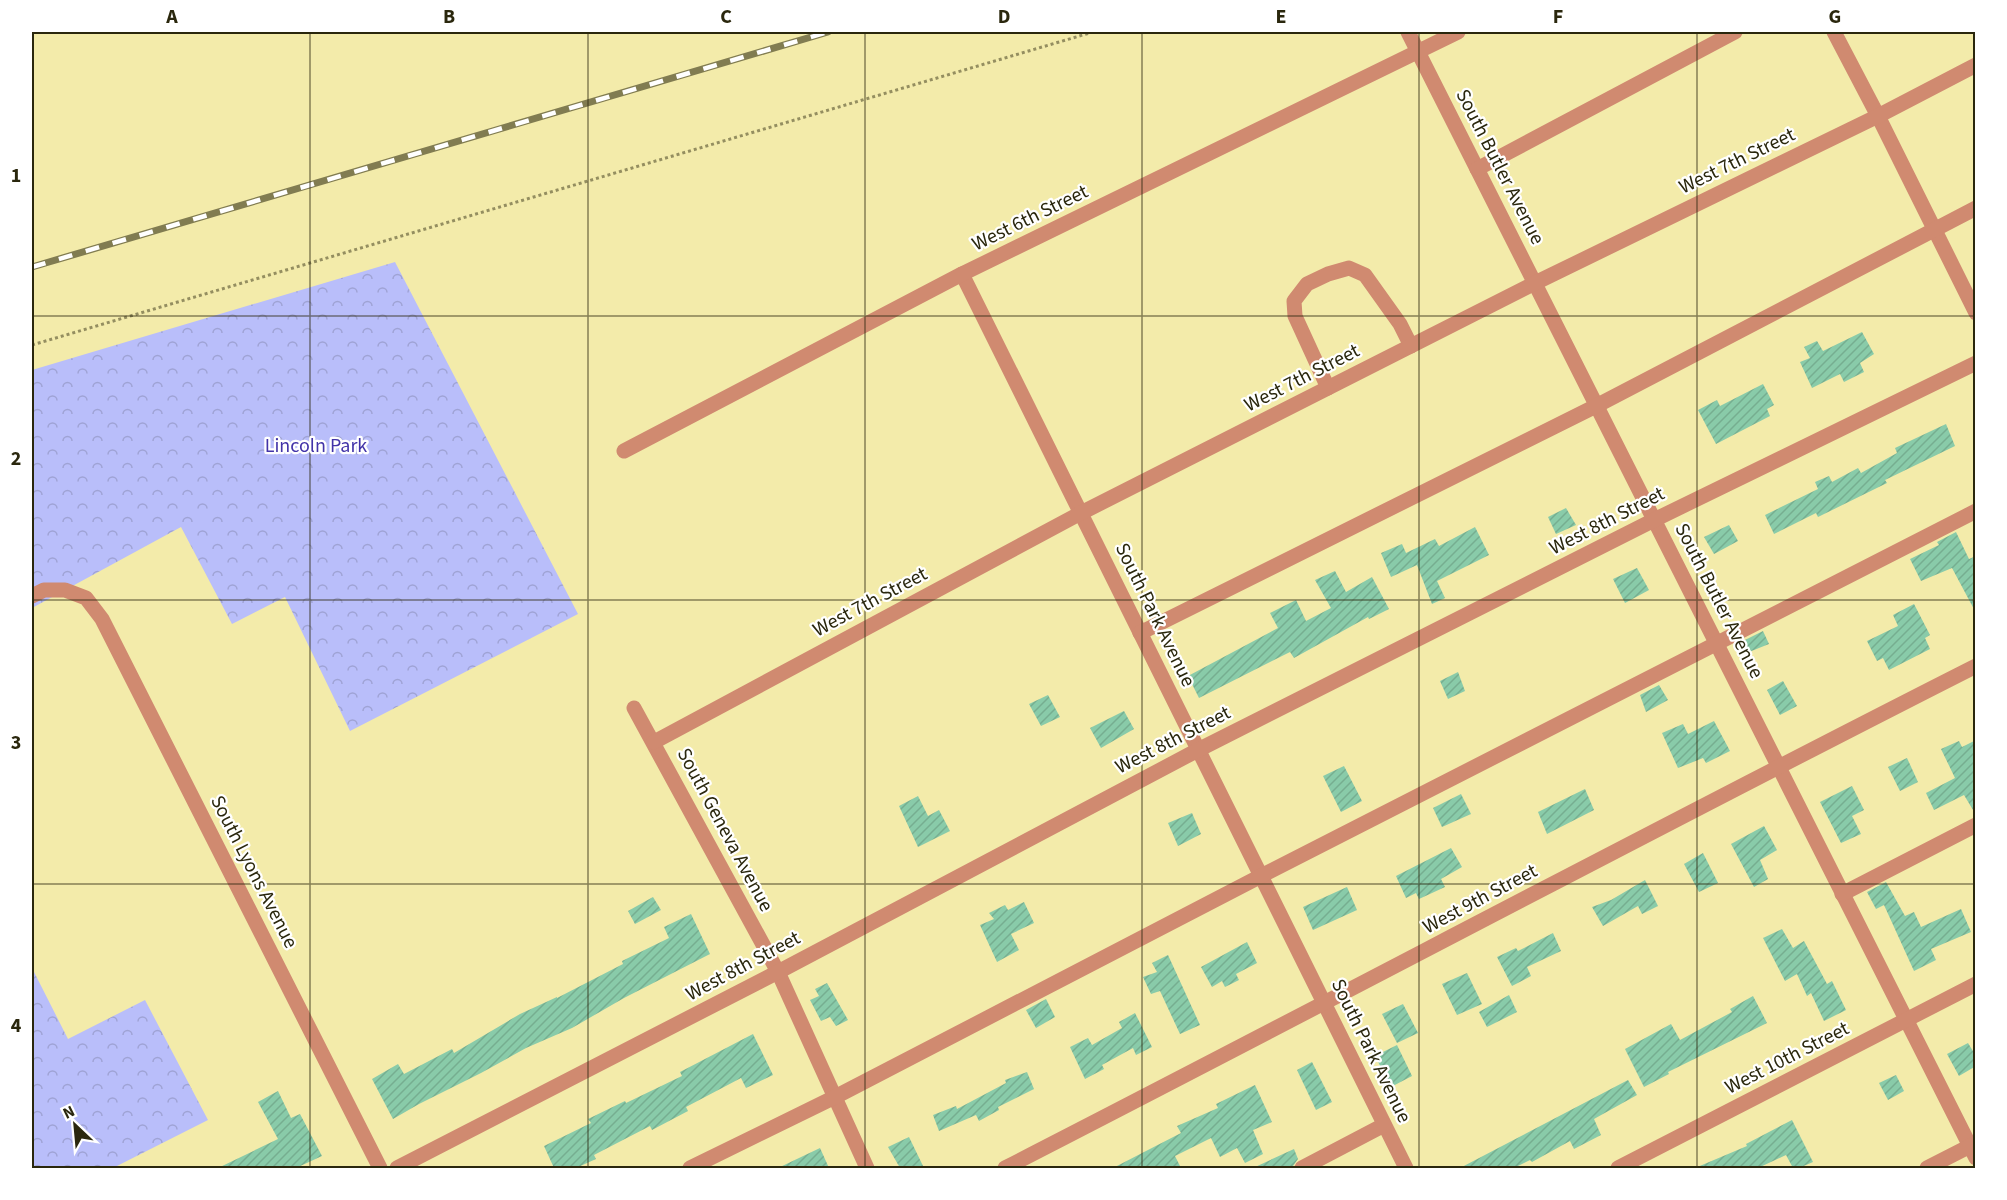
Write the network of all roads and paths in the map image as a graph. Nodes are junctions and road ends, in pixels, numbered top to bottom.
1 (1093, 32) edge
2 (1408, 32) edge
3 (1458, 32) edge
4 (1735, 32) edge
5 (1834, 32) edge
6 (1418, 51) junction
7 (1976, 65) edge
8 (1878, 116) junction
9 (1477, 169) junction
10 (1976, 208) edge
11 (1935, 230) junction
12 (962, 274) junction
13 (1535, 283) junction
14 (1976, 313) edge
15 (32, 345) edge
16 (1411, 346) junction
17 (1976, 363) edge
18 (1328, 388) junction
19 (1596, 406) junction
20 (624, 451) dead end
21 (1976, 511) edge
22 (1081, 513) junction
23 (1654, 520) junction
24 (32, 596) edge
25 (1140, 633) junction
26 (1716, 644) junction
27 (1976, 666) edge
28 (634, 708) dead end
29 (654, 742) junction
30 (1198, 750) junction
31 (1778, 766) junction
32 (1976, 825) edge
33 (1261, 876) junction
34 (1842, 894) junction
35 (778, 972) junction
36 (1976, 984) edge
37 (1324, 1005) junction
38 (1906, 1020) junction
39 (835, 1096) junction
40 (1384, 1125) junction
41 (1974, 1149) edge
42 (380, 1168) edge
43 (398, 1168) edge
44 (690, 1168) edge
45 (867, 1168) edge
46 (1005, 1168) edge
47 (1302, 1168) edge
48 (1406, 1168) edge
49 (1618, 1168) edge
50 (1927, 1168) edge

1 - 15 path
2 - 6 street, South Butler Avenue
3 - 6 street, West 6th Street
4 - 9 street
5 - 8 street
6 - 9 street, South Butler Avenue
6 - 12 street, West 6th Street
7 - 8 street, West 7th Street
8 - 11 street
8 - 13 street, West 7th Street
9 - 13 street, South Butler Avenue
10 - 11 street
11 - 14 street
11 - 19 street
12 - 20 street, West 6th Street
12 - 22 street, South Park Avenue
13 - 16 street, West 7th Street
13 - 19 street, South Butler Avenue
16 - 18 street, West 7th Street
16 - 18 street
17 - 23 street, West 8th Street
18 - 22 street, West 7th Street
19 - 23 street, South Butler Avenue
19 - 25 street
21 - 26 street
22 - 25 street, South Park Avenue
22 - 29 street, West 7th Street
23 - 26 street, South Butler Avenue
23 - 30 street, West 8th Street
24 - 42 street, South Lyons Avenue
25 - 30 street, South Park Avenue
26 - 31 street, South Butler Avenue
26 - 33 street
27 - 31 street, West 9th Street
28 - 29 street, South Geneva Avenue
29 - 35 street, South Geneva Avenue
30 - 33 street, South Park Avenue
30 - 35 street, West 8th Street
31 - 34 street, South Butler Avenue
31 - 37 street, West 9th Street
32 - 34 street
33 - 37 street, South Park Avenue
33 - 39 street
34 - 38 street, South Butler Avenue
35 - 39 street, South Geneva Avenue
35 - 43 street, West 8th Street
36 - 38 street, West 10th Street
37 - 40 street, South Park Avenue
37 - 46 street, West 9th Street
38 - 41 street, South Butler Avenue
38 - 49 street, West 10th Street
39 - 44 street
39 - 45 street, South Geneva Avenue
40 - 47 street
40 - 48 street, South Park Avenue
41 - 50 street

